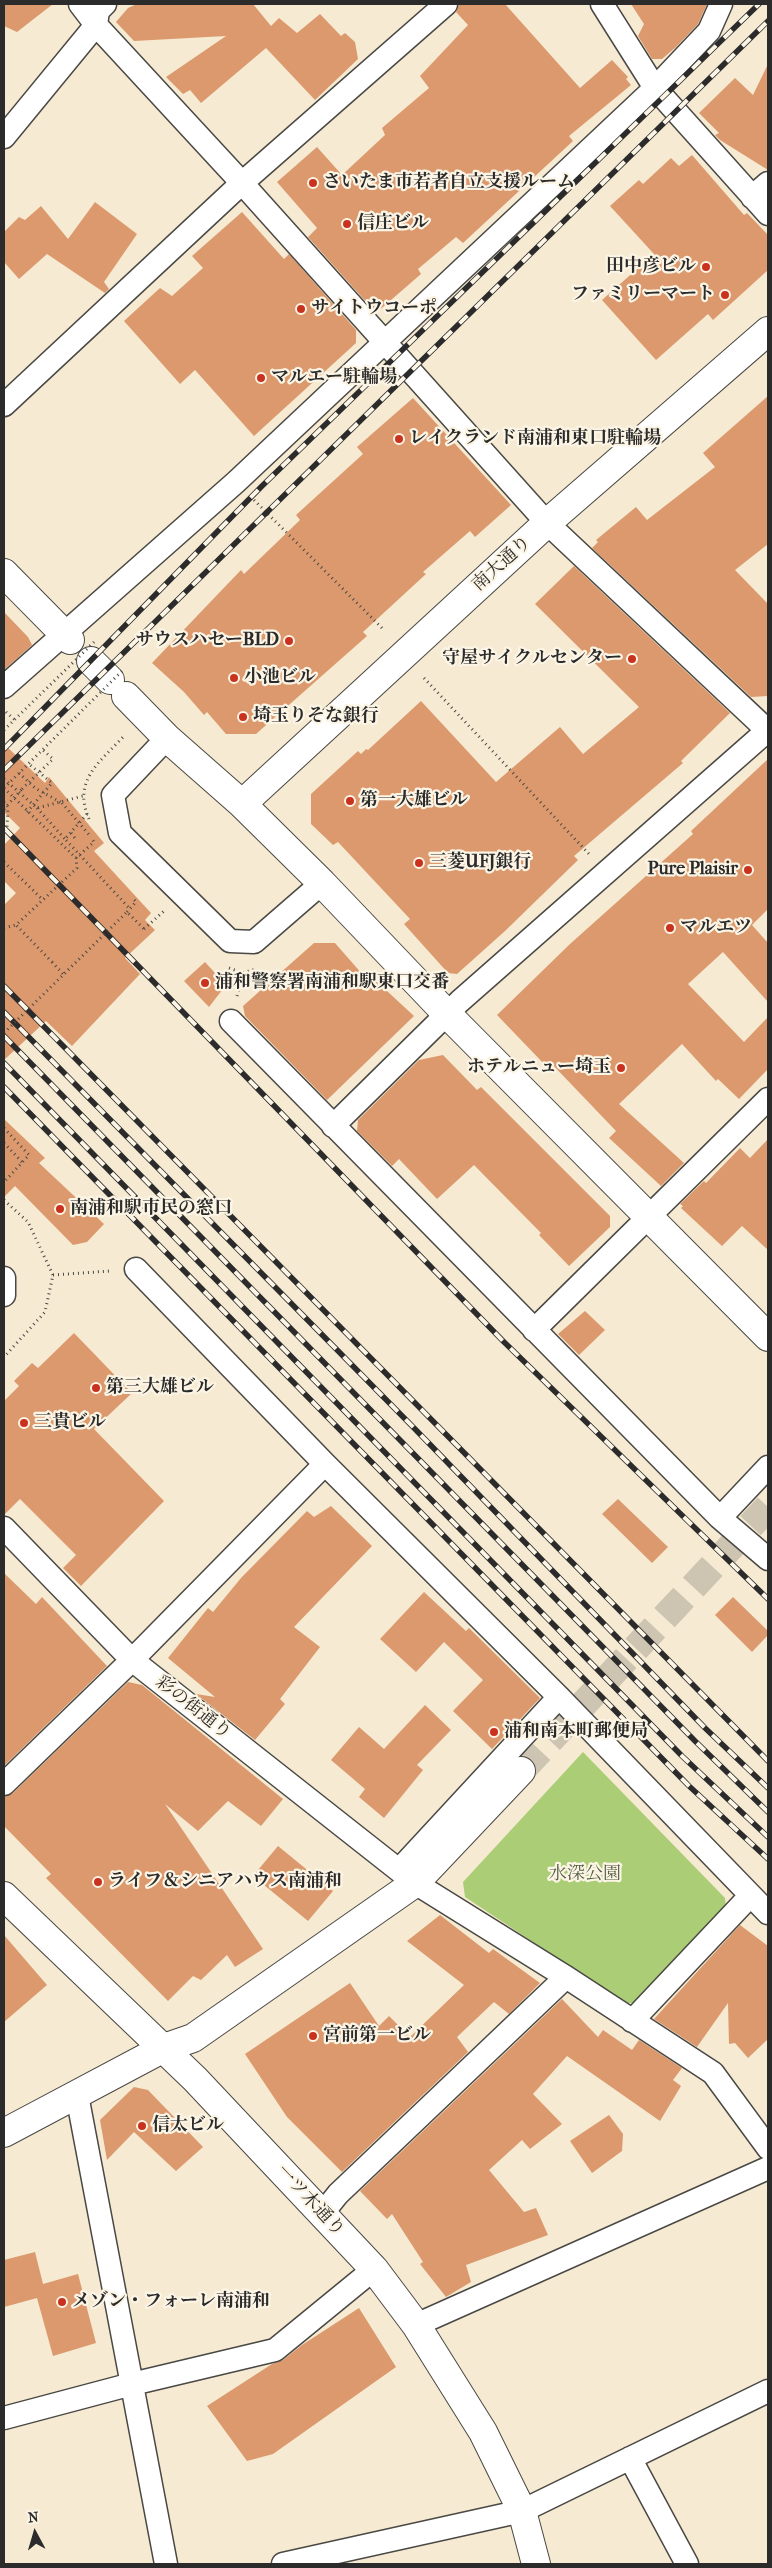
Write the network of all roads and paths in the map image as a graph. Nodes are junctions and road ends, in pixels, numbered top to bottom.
1 (80, 4) edge
2 (105, 4) edge
3 (446, 4) edge
4 (602, 4) edge
5 (721, 4) edge
6 (96, 25) junction
7 (655, 88) junction
8 (4, 137) edge
9 (242, 183) junction
10 (760, 190) edge
11 (768, 214) edge
12 (768, 331) edge
13 (384, 340) junction
14 (4, 405) edge
15 (236, 482) junction
16 (547, 523) junction
17 (4, 572) edge
18 (384, 630) dead end
19 (80, 644) junction
20 (424, 678) dead end
21 (119, 683) junction
22 (4, 687) edge
23 (4, 711) edge
24 (15, 720) junction
25 (4, 730) edge
26 (768, 730) edge
27 (167, 738) junction
28 (43, 750) junction
29 (29, 764) junction
30 (19, 773) junction
31 (4, 779) edge
32 (4, 788) edge
33 (83, 796) dead end
34 (14, 798) junction
35 (4, 802) edge
36 (242, 804) junction
37 (36, 808) junction
38 (4, 809) edge
39 (27, 812) junction
40 (87, 814) dead end
41 (4, 830) edge
42 (71, 832) junction
43 (65, 840) junction
44 (77, 841) dead end
45 (76, 858) junction
46 (4, 862) edge
47 (606, 872) junction
48 (322, 883) junction
49 (133, 898) dead end
50 (43, 900) junction
51 (128, 910) junction
52 (166, 910) dead end
53 (16, 925) junction
54 (4, 928) edge
55 (63, 974) junction
56 (447, 1014) junction
57 (231, 1022) dead end
58 (4, 1033) edge
59 (768, 1099) edge
60 (333, 1126) junction
61 (4, 1128) edge
62 (4, 1143) edge
63 (23, 1162) junction
64 (4, 1182) edge
65 (4, 1200) edge
66 (649, 1217) junction
67 (136, 1269) joint
68 (53, 1275) junction
69 (4, 1278) edge
70 (4, 1295) edge
71 (534, 1330) junction
72 (768, 1337) edge
73 (4, 1357) edge
74 (325, 1464) junction
75 (768, 1467) edge
76 (720, 1518) junction
77 (4, 1528) edge
78 (768, 1559) edge
79 (132, 1660) junction
80 (559, 1697) junction
81 (520, 1771) tunnel mouth
82 (4, 1784) edge
83 (407, 1876) junction
84 (4, 1896) edge
85 (750, 1896) junction
86 (768, 1913) edge
87 (566, 1977) junction
88 (632, 2021) junction
89 (164, 2048) junction
90 (77, 2095) junction
91 (4, 2133) edge
92 (768, 2148) edge
93 (768, 2168) edge
94 (322, 2214) junction
95 (374, 2269) junction
96 (416, 2325) junction
97 (132, 2384) junction
98 (768, 2391) edge
99 (4, 2418) edge
100 (630, 2458) junction
101 (522, 2511) junction
102 (354, 2556) edge
103 (166, 2564) edge
104 (283, 2564) edge
105 (536, 2564) edge
106 (687, 2564) edge

1 - 6 street
2 - 6 street
3 - 9 street
4 - 7 street
5 - 7 street
6 - 8 street
6 - 9 street
7 - 10 street
7 - 13 street
9 - 13 street
9 - 14 street
10 - 11 street
12 - 16 street, 南大通り
13 - 15 street
13 - 16 street
15 - 18 path
15 - 19 street
16 - 26 street
16 - 36 street, 南大通り
17 - 19 street
19 - 21 street
19 - 22 street
19 - 24 path, bridge
20 - 47 path
21 - 27 street
21 - 28 path, bridge
23 - 24 path
24 - 25 path, bridge
26 - 47 street
27 - 36 street
27 - 48 street
28 - 29 path, bridge
28 - 34 path, bridge
29 - 30 path, bridge
29 - 39 path, bridge
30 - 32 path, bridge
30 - 45 path, bridge
31 - 37 path
32 - 34 path, bridge
33 - 37 path
34 - 38 path, bridge
34 - 39 path, bridge
35 - 41 path, bridge
36 - 48 street
37 - 43 path
39 - 45 path, bridge
40 - 42 path
42 - 43 path
42 - 44 path
43 - 51 path
45 - 50 path, bridge
46 - 50 path
47 - 56 street
48 - 56 street
49 - 51 path
50 - 53 path, bridge
51 - 52 path, bridge
51 - 55 path, bridge
53 - 54 path
53 - 55 path, bridge
55 - 58 path, bridge
56 - 60 street
56 - 66 street
57 - 60 street
59 - 66 street
60 - 71 street
61 - 63 path
62 - 63 path
63 - 64 path
65 - 68 path
66 - 71 street
66 - 72 street
67 - 68 path
67 - 74 street
68 - 73 path
69 - 70 street
71 - 76 street
74 - 79 street
74 - 80 street
75 - 76 street
76 - 78 street
77 - 79 street, 彩の街通り
79 - 82 street
79 - 83 street, 彩の街通り
80 - 83 street
80 - 85 street
81 - 83 street
83 - 87 street, 彩の街通り
83 - 89 street
84 - 89 street, 一ツ木通り
85 - 86 street
85 - 88 street
87 - 88 street, 彩の街通り
87 - 94 street
88 - 92 street, 彩の街通り
89 - 90 street
89 - 94 street, 一ツ木通り
90 - 91 street
90 - 97 street
93 - 96 street
94 - 95 street, 一ツ木通り
95 - 96 street, 一ツ木通り
95 - 97 street
96 - 101 street, 一ツ木通り
97 - 99 street
97 - 103 street
98 - 100 street
100 - 101 street
100 - 106 street
101 - 102 street
101 - 105 street, 一ツ木通り
102 - 104 street

